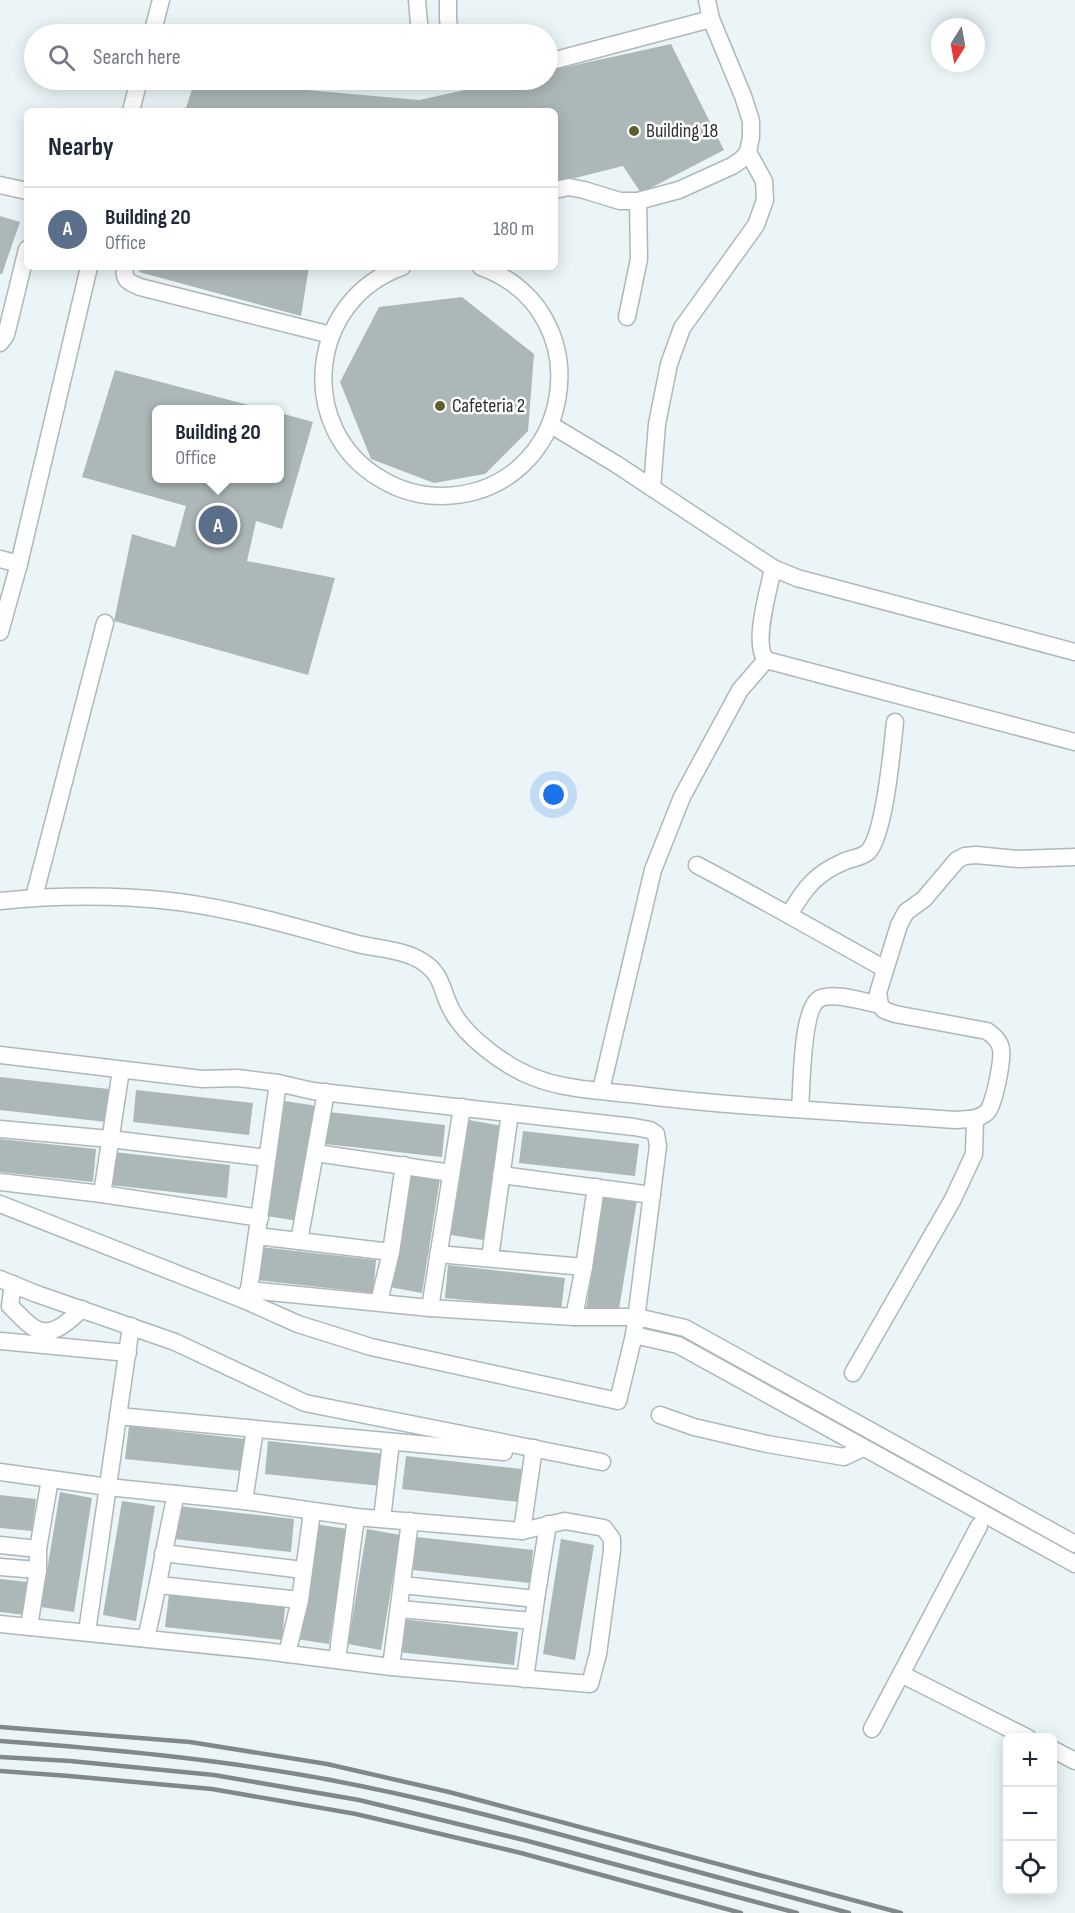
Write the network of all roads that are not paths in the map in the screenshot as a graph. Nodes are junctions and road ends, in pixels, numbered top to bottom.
1 (161, 0) edge
2 (417, 0) edge
3 (448, 0) edge
4 (707, 0) edge
5 (711, 19) junction
6 (155, 24) edge
7 (419, 24) edge
8 (449, 24) edge
9 (558, 59) edge
10 (136, 90) edge
11 (131, 108) edge
12 (748, 152) junction
13 (0, 184) edge
14 (558, 189) edge
15 (24, 190) edge
16 (638, 201) junction
17 (24, 261) edge
18 (88, 270) edge
19 (125, 270) edge
20 (396, 270) edge
21 (500, 271) edge
22 (627, 317) dead end
23 (331, 335) junction
24 (0, 343) edge
25 (551, 425) junction
26 (652, 488) junction
27 (0, 559) edge
28 (20, 564) junction
29 (773, 568) junction
30 (105, 623) dead end
31 (0, 632) edge
32 (1075, 652) edge
33 (766, 660) junction
34 (895, 722) dead end
35 (1075, 742) edge
36 (1075, 858) edge
37 (698, 865) dead end
38 (34, 897) junction
39 (0, 901) edge
40 (789, 915) junction
41 (885, 969) junction
42 (880, 1005) junction
43 (0, 1055) edge
44 (121, 1070) junction
45 (278, 1083) junction
46 (601, 1090) junction
47 (326, 1092) junction
48 (462, 1107) junction
49 (800, 1108) junction
50 (510, 1113) junction
51 (975, 1119) junction
52 (0, 1129) edge
53 (111, 1139) junction
54 (316, 1153) junction
55 (267, 1158) junction
56 (404, 1165) junction
57 (451, 1173) junction
58 (501, 1175) junction
59 (0, 1182) edge
60 (596, 1187) junction
61 (102, 1194) junction
62 (652, 1195) junction
63 (1, 1204) edge
64 (260, 1218) junction
65 (0, 1222) edge
66 (257, 1236) junction
67 (299, 1241) junction
68 (391, 1252) junction
69 (438, 1254) junction
70 (490, 1258) junction
71 (584, 1267) junction
72 (7, 1282) edge
73 (246, 1295) junction
74 (379, 1302) junction
75 (430, 1308) junction
76 (82, 1309) junction
77 (574, 1317) junction
78 (637, 1317) junction
79 (131, 1326) junction
80 (634, 1335) junction
81 (1, 1341) edge
82 (128, 1353) junction
83 (853, 1373) dead end
84 (660, 1415) dead end
85 (118, 1416) junction
86 (847, 1418) junction
87 (255, 1429) junction
88 (839, 1434) junction
89 (391, 1442) junction
90 (534, 1448) junction
91 (863, 1448) junction
92 (504, 1452) dead end
93 (602, 1462) dead end
94 (0, 1472) edge
95 (51, 1479) junction
96 (108, 1487) junction
97 (177, 1494) junction
98 (244, 1501) junction
99 (312, 1512) junction
100 (356, 1517) junction
101 (382, 1519) junction
102 (410, 1521) junction
103 (548, 1524) junction
104 (979, 1526) dead end
105 (522, 1531) junction
106 (1075, 1544) edge
107 (0, 1545) edge
108 (38, 1549) junction
109 (163, 1553) junction
110 (1075, 1564) edge
111 (0, 1567) edge
112 (38, 1570) junction
113 (303, 1570) junction
114 (159, 1585) junction
115 (402, 1586) junction
116 (536, 1599) junction
117 (300, 1600) junction
118 (400, 1609) junction
119 (533, 1621) junction
120 (0, 1624) edge
121 (29, 1627) junction
122 (87, 1632) junction
123 (146, 1638) junction
124 (287, 1654) junction
125 (337, 1660) junction
126 (391, 1667) junction
127 (901, 1674) junction
128 (525, 1679) junction
129 (872, 1729) dead end
130 (1021, 1733) edge
131 (1057, 1751) edge
132 (1075, 1761) edge

1 - 6 street
2 - 7 street
3 - 8 street
4 - 5 street
5 - 9 street
5 - 12 street
10 - 11 street
12 - 16 street
12 - 26 street
13 - 15 street
14 - 16 street
16 - 22 street
17 - 24 street
18 - 28 street
19 - 23 street
20 - 23 street
21 - 25 street
23 - 25 street
25 - 26 street
26 - 29 street
27 - 28 street
28 - 31 street
29 - 32 street
29 - 33 street
30 - 38 street
33 - 35 street
33 - 46 street
34 - 40 street
36 - 41 street
37 - 40 street
38 - 39 street
38 - 46 street
40 - 41 street
41 - 42 street
42 - 49 street
42 - 51 street
43 - 44 street
44 - 45 street
44 - 53 street
45 - 47 street
45 - 55 street
46 - 49 street
47 - 48 street
47 - 54 street
48 - 50 street
48 - 57 street
49 - 51 street
50 - 58 street
50 - 62 street
51 - 83 street
52 - 53 street
53 - 55 street
53 - 61 street
54 - 56 street
54 - 67 street
55 - 64 street
56 - 57 street
56 - 68 street
57 - 69 street
58 - 60 street
58 - 70 street
59 - 61 street
60 - 62 street
60 - 71 street
61 - 64 street
62 - 78 street
63 - 65 street
63 - 73 street
64 - 66 street
66 - 67 street
66 - 73 street
67 - 68 street
68 - 74 street
69 - 70 street
69 - 75 street
70 - 71 street
71 - 77 street
72 - 76 street
72 - 76 street
73 - 74 street
73 - 80 street
74 - 75 street
75 - 77 street
76 - 79 street
77 - 78 street
78 - 80 street
78 - 86 street
79 - 82 street
79 - 90 street
80 - 88 street
81 - 82 street
82 - 85 street
84 - 91 street
85 - 87 street
85 - 96 street
86 - 88 street
86 - 106 street
87 - 89 street
87 - 98 street
88 - 91 street
89 - 92 street
89 - 101 street
90 - 93 street
90 - 105 street
91 - 110 street
94 - 95 street
95 - 96 street
95 - 108 street
96 - 97 street
96 - 122 street
97 - 98 street
97 - 109 street
98 - 99 street
99 - 100 street
99 - 113 street
100 - 101 street
100 - 125 street
101 - 102 street
102 - 105 street
102 - 115 street
103 - 105 street
103 - 116 street
103 - 128 street
104 - 127 street
107 - 108 street
108 - 112 street
109 - 113 street
109 - 114 street
111 - 112 street
112 - 121 street
113 - 117 street
114 - 117 street
114 - 123 street
115 - 116 street
115 - 118 street
116 - 119 street
117 - 124 street
118 - 119 street
118 - 126 street
119 - 128 street
120 - 121 street
121 - 122 street
122 - 123 street
123 - 124 street
124 - 125 street
125 - 126 street
126 - 128 street
127 - 129 street
127 - 130 street
131 - 132 street

